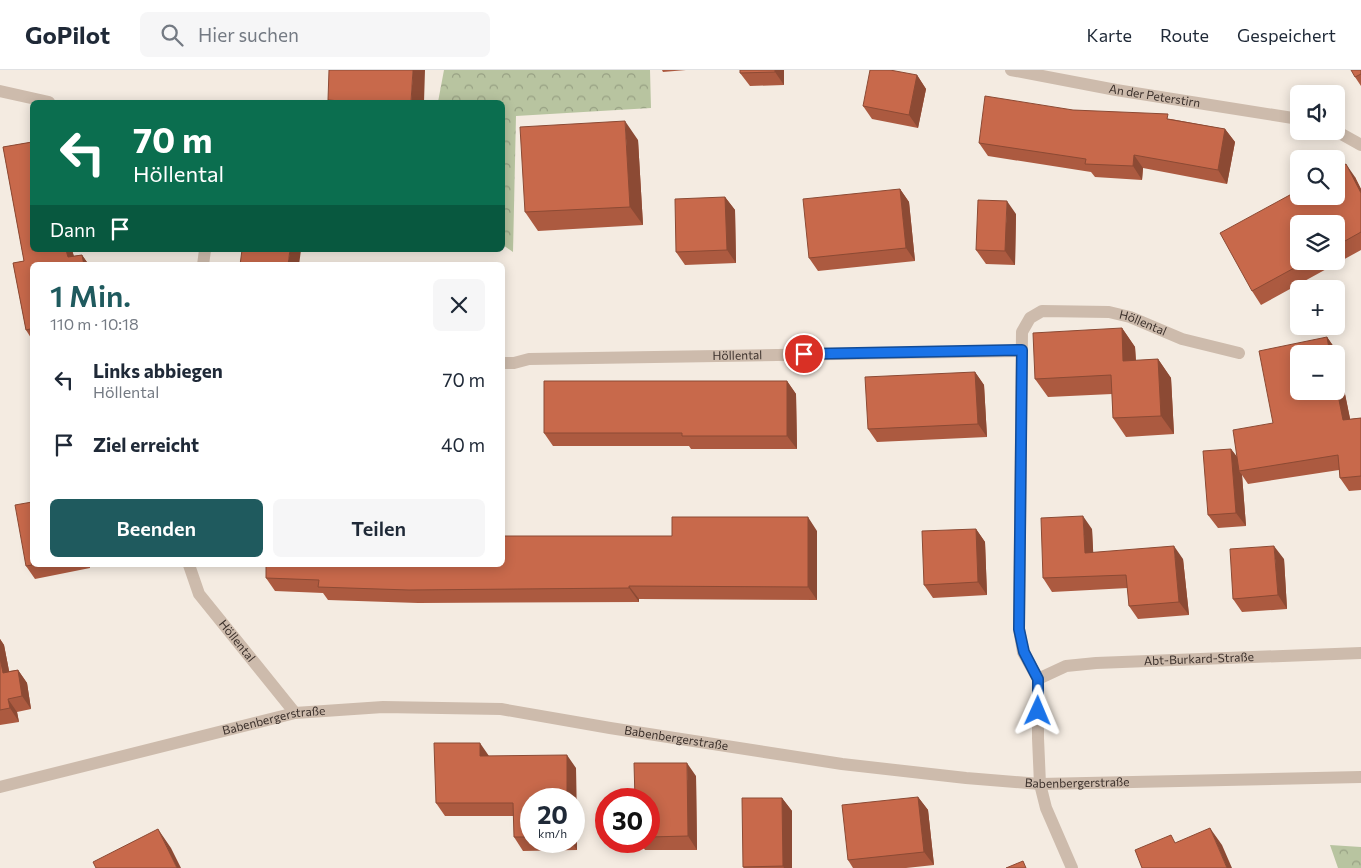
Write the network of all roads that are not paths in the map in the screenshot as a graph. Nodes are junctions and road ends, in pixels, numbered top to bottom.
1 (1011, 70) edge
2 (0, 92) edge
3 (39, 100) edge
4 (1290, 118) edge
5 (1345, 136) edge
6 (1361, 145) edge
7 (1022, 350) junction
8 (1239, 354) dead end
9 (505, 363) edge
10 (190, 567) edge
11 (1361, 653) edge
12 (1038, 679) junction
13 (295, 713) junction
14 (1361, 777) edge
15 (1040, 784) junction
16 (0, 787) edge
17 (1072, 868) edge

1 - 4 street, An der Peterstirn
2 - 3 street
5 - 6 street
7 - 8 street, Höllental
7 - 9 street, Höllental
7 - 12 street
10 - 13 street, Höllental
11 - 12 street, Abt-Burkard-Straße
12 - 15 street
13 - 15 street, Babenbergerstraße
13 - 16 street, Babenbergerstraße
14 - 15 street, Babenbergerstraße
15 - 17 street

